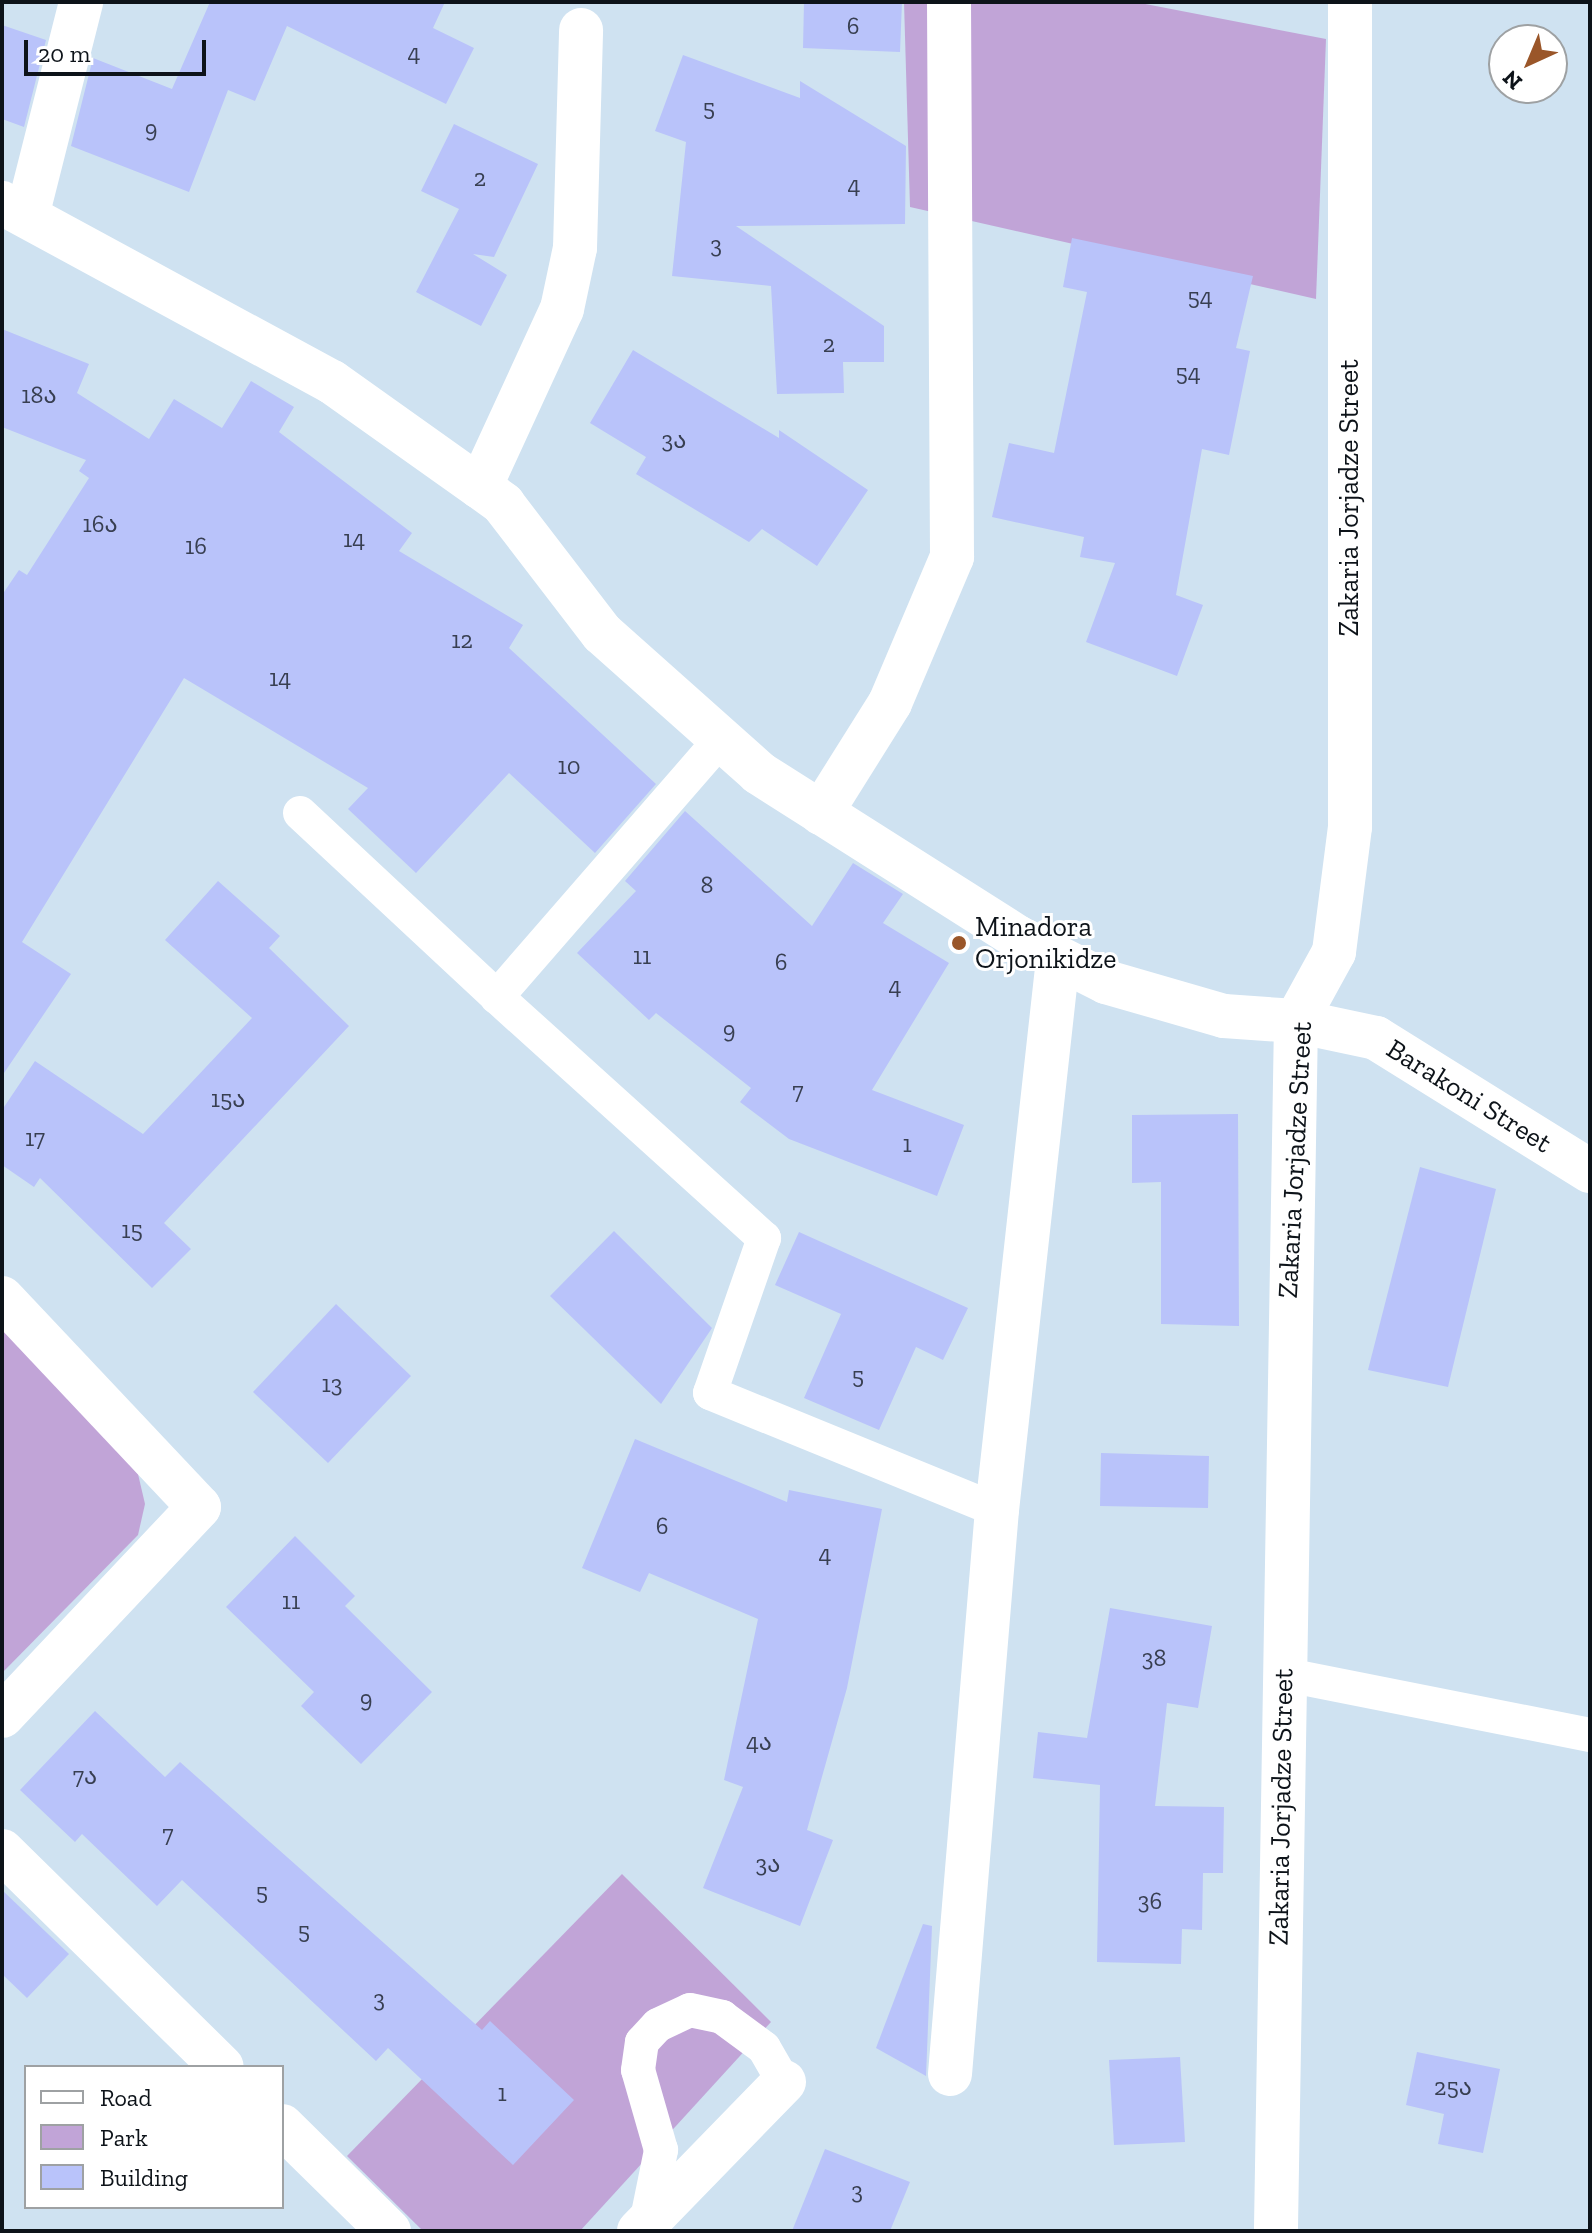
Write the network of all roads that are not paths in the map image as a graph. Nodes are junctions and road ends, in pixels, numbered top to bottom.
1 (81, 2) edge
2 (949, 2) edge
3 (1350, 2) edge
4 (581, 30) dead end
5 (15, 208) edge
6 (480, 487) junction
7 (721, 739) junction
8 (300, 813) dead end
9 (821, 813) junction
10 (1058, 959) junction
11 (497, 997) junction
12 (1296, 1021) junction
13 (1590, 1171) edge
14 (2, 1298) edge
15 (997, 1510) junction
16 (1282, 1674) junction
17 (2, 1716) edge
18 (1590, 1735) edge
19 (2, 1851) edge
20 (220, 2065) edge
21 (950, 2074) dead end
22 (784, 2082) joint
23 (284, 2128) edge
24 (642, 2227) edge
25 (389, 2231) edge
26 (1276, 2231) edge

1 - 5 street
2 - 9 street
3 - 12 street, Zakaria Jorjadze Street
4 - 6 street
5 - 6 street, Barakoni Street
6 - 7 street, Barakoni Street
7 - 9 street, Barakoni Street
7 - 11 lane
8 - 11 lane
9 - 10 street, Barakoni Street
10 - 12 street, Barakoni Street
10 - 15 street
11 - 15 lane
12 - 13 street, Barakoni Street
12 - 16 street, Zakaria Jorjadze Street
14 - 17 street
15 - 21 street
16 - 18 lane
16 - 26 street, Zakaria Jorjadze Street
19 - 20 street
22 - 24 street
22 - 24 lane
23 - 25 street

